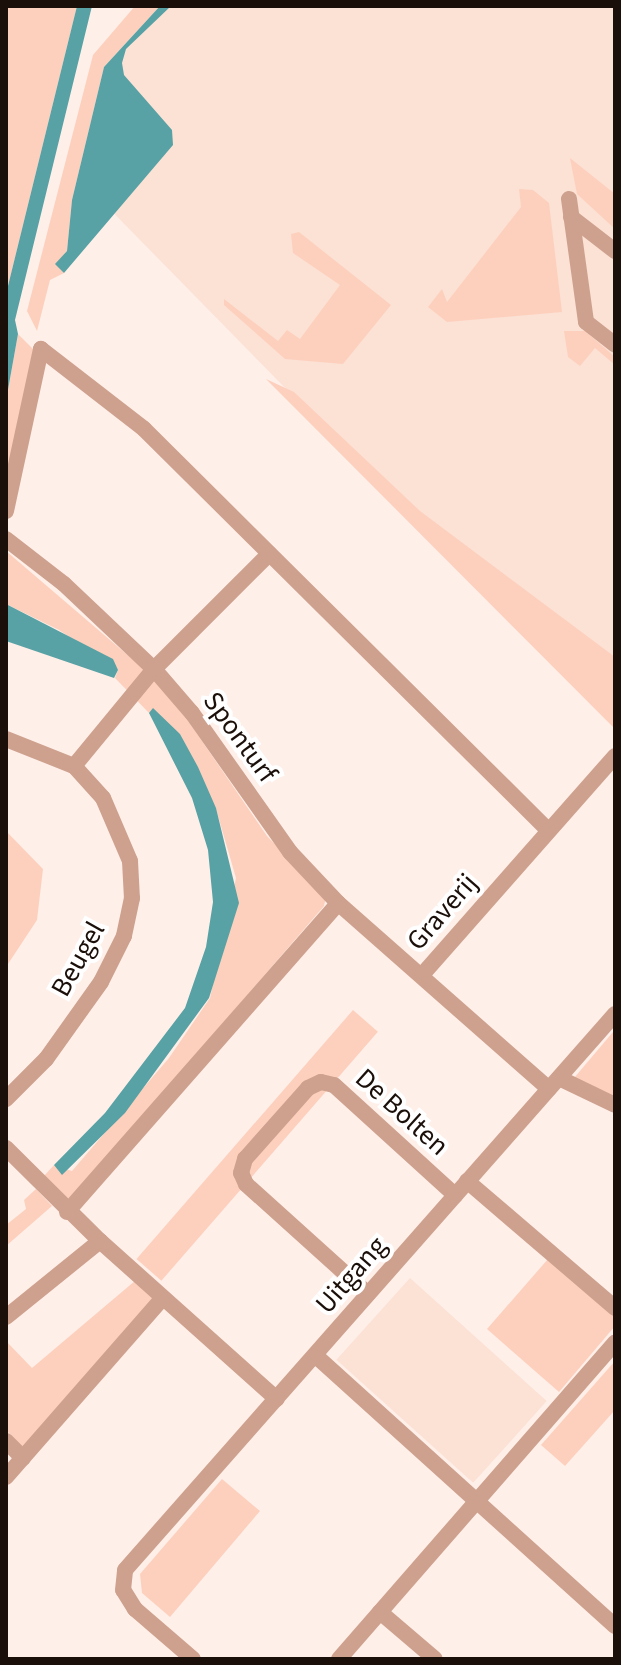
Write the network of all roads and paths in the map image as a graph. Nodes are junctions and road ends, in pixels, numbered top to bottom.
1 (615, 251) edge
2 (615, 345) edge
3 (6, 511) edge
4 (6, 539) edge
5 (269, 554) junction
6 (154, 669) junction
7 (6, 739) edge
8 (615, 756) edge
9 (74, 766) junction
10 (548, 830) junction
11 (338, 903) junction
12 (422, 975) junction
13 (615, 1014) edge
14 (554, 1084) junction
15 (6, 1099) edge
16 (615, 1105) edge
17 (6, 1148) edge
18 (467, 1181) junction
19 (455, 1195) junction
20 (67, 1212) junction
21 (100, 1241) junction
22 (368, 1294) junction
23 (162, 1299) junction
24 (615, 1308) edge
25 (6, 1317) edge
26 (615, 1343) edge
27 (316, 1356) junction
28 (277, 1399) junction
29 (6, 1441) edge
30 (23, 1458) junction
31 (6, 1477) edge
32 (478, 1503) junction
33 (380, 1612) junction
34 (615, 1625) edge
35 (193, 1659) edge
36 (339, 1659) edge
37 (435, 1659) edge

1 - 2 street
3 - 5 street
4 - 6 street, Sponturf
5 - 6 street
5 - 10 street
6 - 9 street
6 - 11 street, Sponturf
7 - 9 street
8 - 10 street, Graverij
9 - 15 street, Beugel
10 - 12 street, Graverij
11 - 12 street, Sponturf
11 - 20 street
12 - 14 street, Graverij
13 - 14 street, Uitgang
14 - 16 street, Graverij
14 - 18 street, Uitgang
17 - 20 street
18 - 19 street, Uitgang
18 - 24 street
19 - 22 street, Uitgang
19 - 22 street, De Bolten
20 - 21 street
21 - 23 street
21 - 25 street
22 - 27 street, Uitgang
23 - 28 street
23 - 30 street
26 - 32 street
27 - 28 street, Uitgang
27 - 32 street
28 - 35 street, Uitgang
29 - 30 street
30 - 31 street
32 - 33 street
32 - 34 street
33 - 36 street
33 - 37 street

